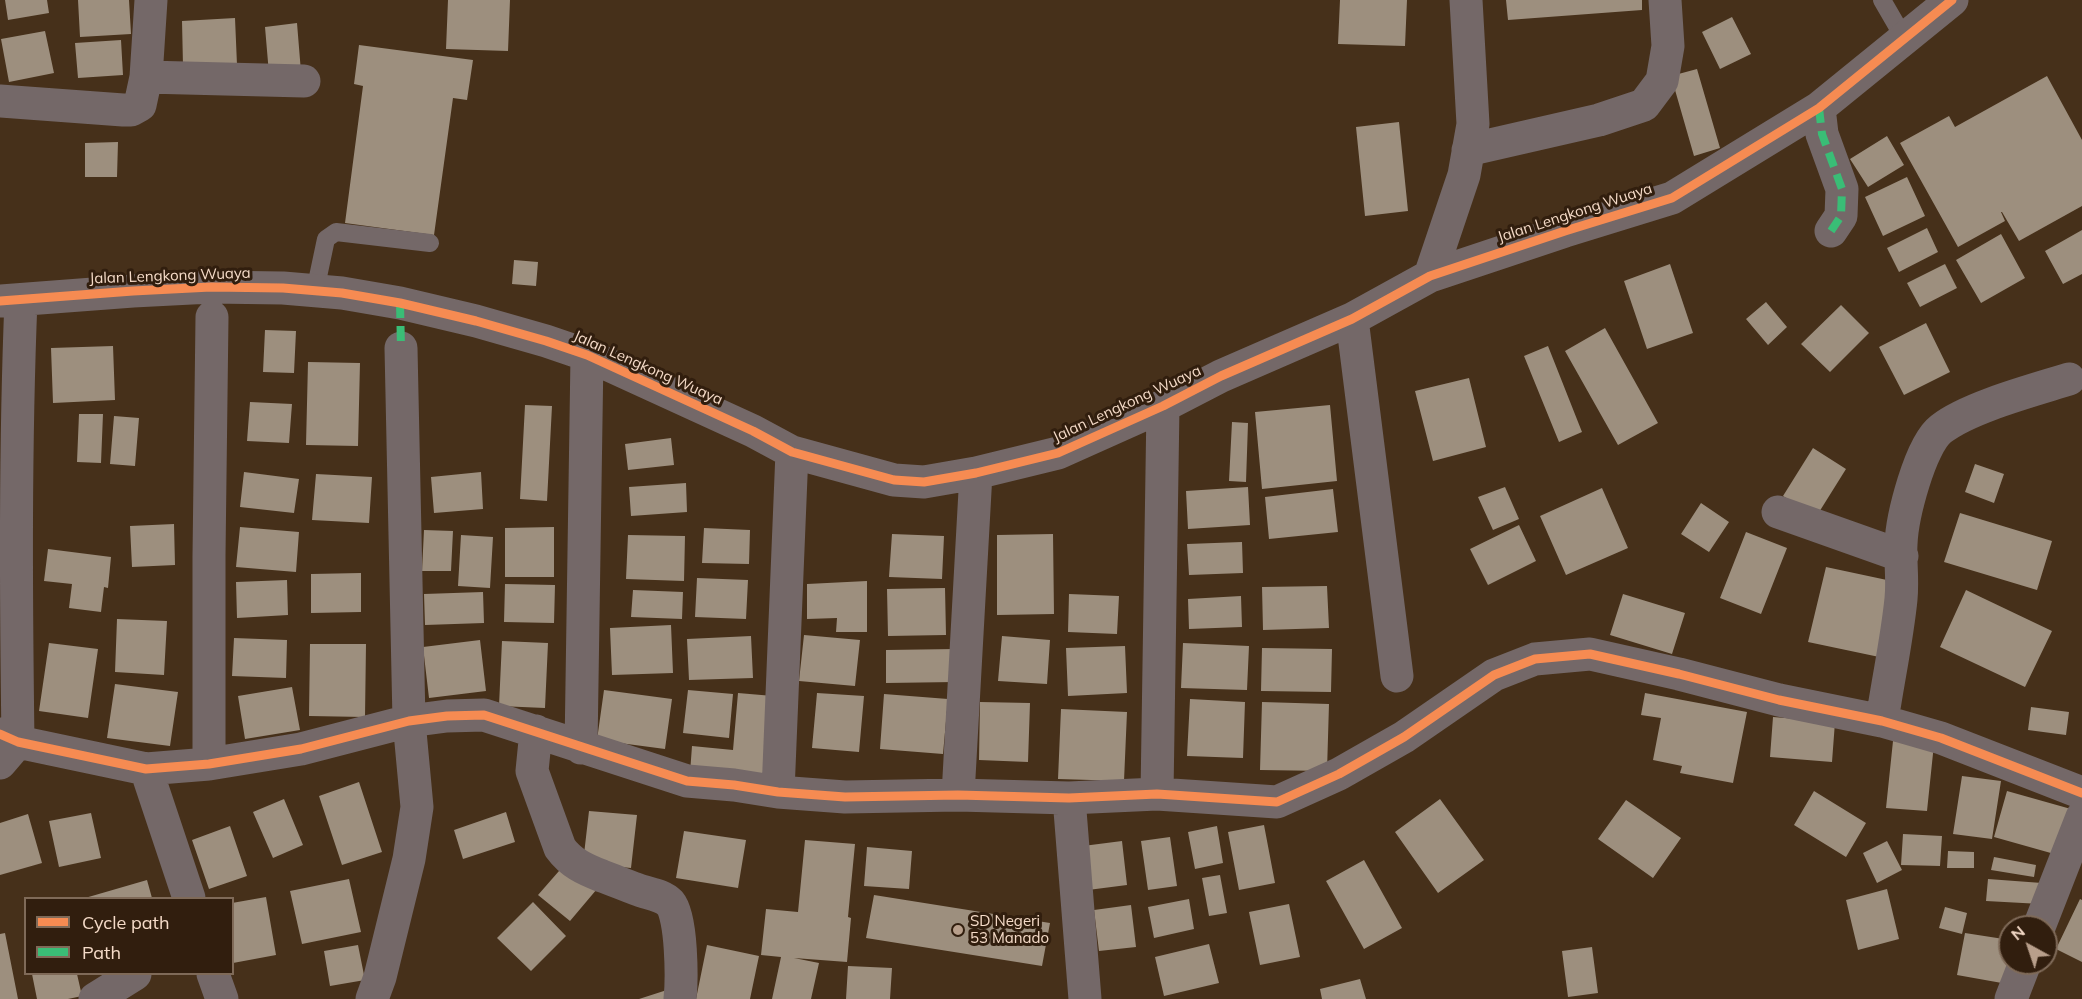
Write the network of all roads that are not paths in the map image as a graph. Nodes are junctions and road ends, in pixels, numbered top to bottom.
1 (151, 0) edge
2 (1466, 0) edge
3 (1665, 0) edge
4 (1882, 0) edge
5 (1952, 0) edge
6 (1904, 38) junction
7 (146, 77) junction
8 (304, 81) dead end
9 (0, 102) edge
10 (1819, 108) junction
11 (1468, 150) junction
12 (1831, 231) dead end
13 (430, 243) dead end
14 (1430, 276) junction
15 (315, 291) junction
16 (10, 301) edge
17 (212, 317) dead end
18 (1352, 319) junction
19 (401, 348) dead end
20 (587, 355) junction
21 (2069, 379) dead end
22 (1163, 406) junction
23 (792, 452) junction
24 (976, 473) junction
25 (1778, 512) dead end
26 (1902, 556) junction
27 (1398, 676) dead end
28 (409, 721) junction
29 (1882, 721) junction
30 (536, 731) junction
31 (6, 747) edge
32 (581, 748) junction
33 (209, 764) junction
34 (146, 769) junction
35 (778, 792) junction
36 (2082, 793) edge
37 (1157, 794) junction
38 (958, 795) junction
39 (1069, 798) junction
40 (2082, 817) edge
41 (189, 897) edge
42 (2044, 915) edge
43 (133, 975) edge
44 (213, 975) edge
45 (2020, 975) edge
46 (95, 999) edge
47 (222, 999) edge
48 (372, 999) edge
49 (680, 999) edge
50 (1085, 999) edge
51 (2011, 999) edge

1 - 7 street
2 - 11 street
3 - 11 street
4 - 6 lane
5 - 6 street, Jalan Lengkong Wuaya
6 - 10 street, Jalan Lengkong Wuaya
7 - 8 street
7 - 9 street
10 - 12 street
10 - 14 street, Jalan Lengkong Wuaya
11 - 14 street
13 - 15 lane
14 - 18 street, Jalan Lengkong Wuaya
15 - 16 street, Jalan Lengkong Wuaya
15 - 20 street, Jalan Lengkong Wuaya
16 - 31 street
17 - 33 street
18 - 22 street, Jalan Lengkong Wuaya
18 - 27 street
19 - 28 street
20 - 23 street, Jalan Lengkong Wuaya
20 - 32 street
21 - 26 street
22 - 24 street, Jalan Lengkong Wuaya
22 - 37 street
23 - 24 street, Jalan Lengkong Wuaya
23 - 35 street
24 - 38 street
25 - 26 street
26 - 29 street
28 - 30 street
28 - 33 street
28 - 48 street
29 - 36 street
29 - 37 street
30 - 32 street
30 - 49 street
31 - 34 street
32 - 35 street
33 - 34 street
34 - 41 street
35 - 38 street
37 - 39 street
38 - 39 street
39 - 50 street
40 - 42 street
43 - 46 street
44 - 47 street
45 - 51 street

